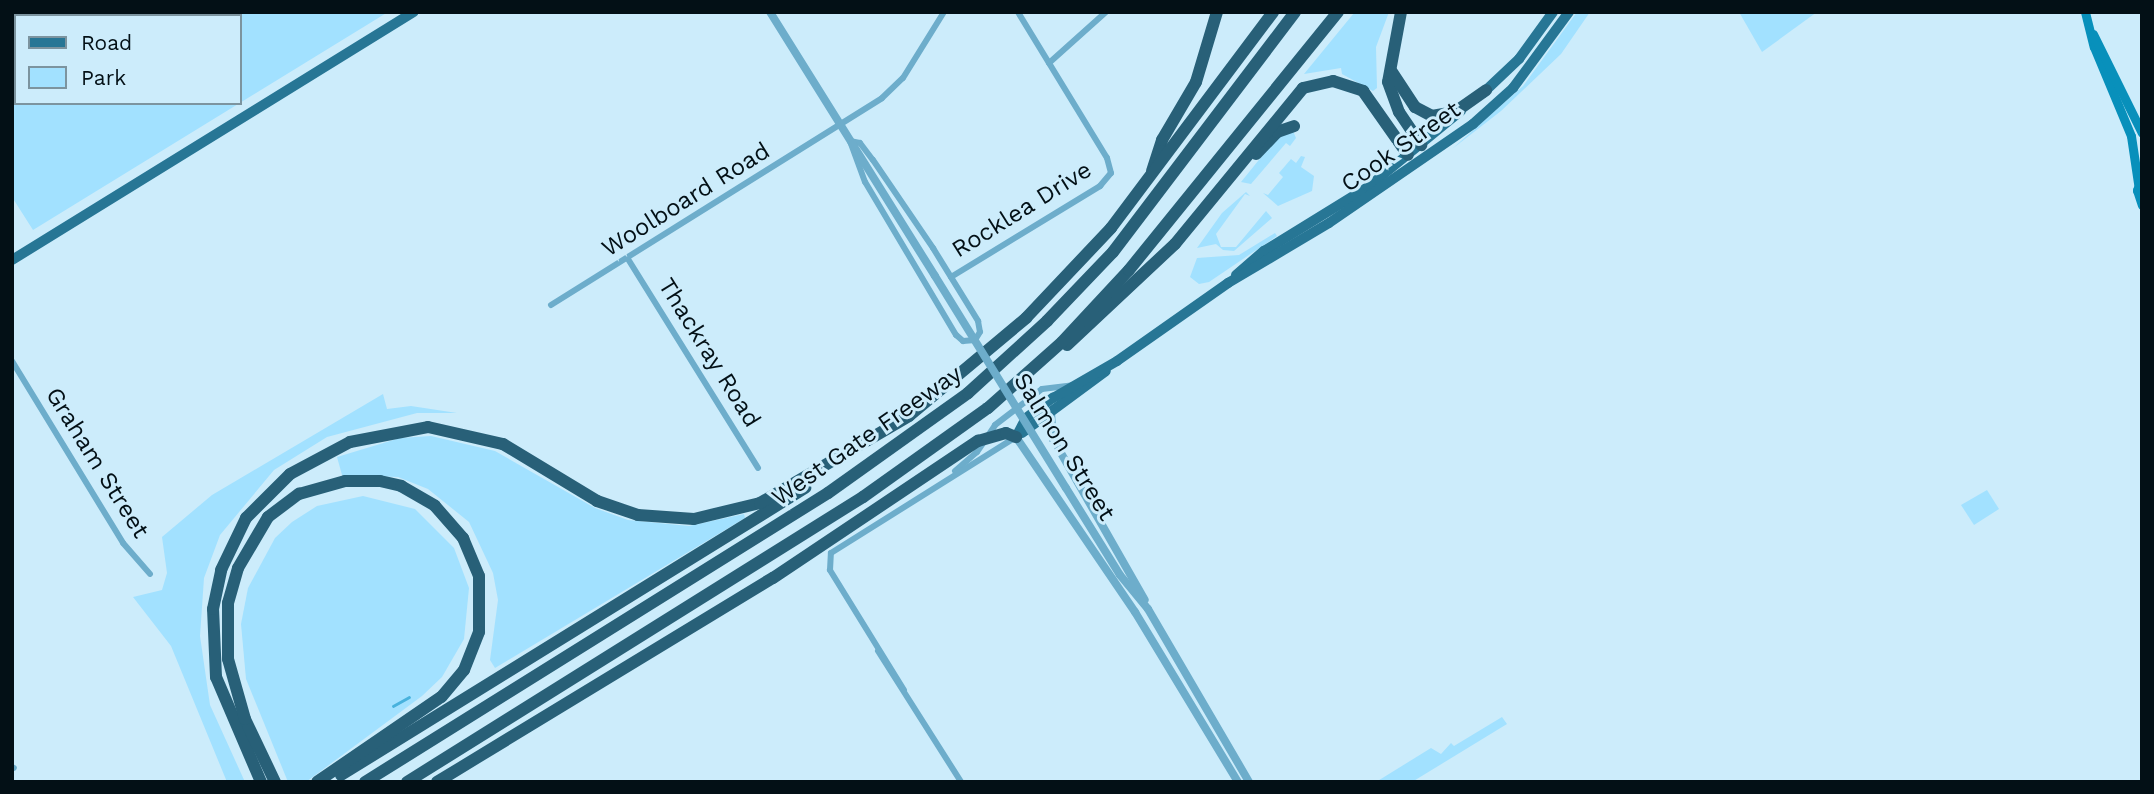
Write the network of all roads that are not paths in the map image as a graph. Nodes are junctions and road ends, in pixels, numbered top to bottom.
1 (414, 12) edge
2 (770, 12) edge
3 (944, 12) edge
4 (1017, 12) edge
5 (1106, 12) edge
6 (1217, 12) edge
7 (1273, 12) edge
8 (1295, 12) edge
9 (1338, 12) edge
10 (1401, 12) edge
11 (1553, 12) edge
12 (1569, 12) edge
13 (2085, 12) edge
14 (2092, 33) junction
15 (1049, 63) junction
16 (1392, 72) junction
17 (1486, 90) junction
18 (840, 125) junction
19 (1294, 125) dead end
20 (2142, 133) edge
21 (850, 141) junction
22 (1425, 150) junction
23 (1411, 160) junction
24 (1150, 178) junction
25 (2140, 180) edge
26 (1221, 190) junction
27 (2142, 205) edge
28 (1264, 251) junction
29 (628, 259) junction
30 (12, 260) edge
31 (1271, 261) junction
32 (951, 277) junction
33 (1228, 283) junction
34 (551, 305) dead end
35 (1117, 361) junction
36 (14, 365) edge
37 (1025, 376) junction
38 (1076, 384) junction
39 (1051, 412) junction
40 (909, 416) junction
41 (961, 429) junction
42 (1016, 437) junction
43 (985, 439) junction
44 (1056, 447) junction
45 (1034, 464) junction
46 (758, 468) dead end
47 (942, 480) junction
48 (150, 574) dead end
49 (1120, 575) junction
50 (1148, 610) junction
51 (1135, 612) junction
52 (671, 641) junction
53 (1226, 743) junction
54 (1218, 748) junction
55 (261, 782) edge
56 (275, 782) edge
57 (317, 782) edge
58 (330, 782) edge
59 (365, 782) edge
60 (407, 782) edge
61 (437, 782) edge
62 (961, 782) edge
63 (1238, 782) edge
64 (1249, 782) edge

1 - 30 main road
2 - 18 street, Salmon Street
3 - 18 street
4 - 15 street, Rocklea Drive
5 - 15 street
6 - 24 highway
7 - 24 highway
8 - 59 highway, West Gate Freeway
9 - 37 highway, West Gate Freeway
10 - 16 highway
11 - 17 main road, Cook Street
12 - 22 main road, Cook Street
13 - 14 main road
14 - 20 main road
14 - 25 main road
15 - 32 street, Rocklea Drive
16 - 17 highway
16 - 22 highway
17 - 22 main road, Cook Street
18 - 21 street, Salmon Street
18 - 29 street, Woolboard Road
19 - 26 highway
21 - 32 street, Salmon Street
21 - 32 street, Salmon Street
21 - 49 street, Salmon Street, bridge
22 - 23 main road, Cook Street
23 - 26 highway
23 - 28 main road, Cook Street
23 - 31 main road, Cook Street
24 - 40 highway
25 - 27 main road
26 - 37 highway
28 - 31 main road
28 - 33 main road, Cook Street
29 - 34 street, Woolboard Road
29 - 46 street, Thackray Road
31 - 33 main road, Cook Street
33 - 35 main road, Cook Street
35 - 38 main road, Cook Street
35 - 39 main road, Cook Street
36 - 48 street, Graham Street
37 - 41 highway, West Gate Freeway
38 - 42 main road, Cook Street
38 - 43 street, Cook Street
39 - 42 main road, Cook Street
39 - 44 street, Salmon Street
40 - 55 highway
40 - 58 highway
41 - 52 highway
41 - 60 highway, West Gate Freeway
42 - 43 highway
42 - 45 street, Salmon Street
42 - 47 street
43 - 47 street, Cook Street
43 - 52 highway
44 - 45 street
44 - 50 street, Salmon Street
45 - 51 street, Salmon Street
47 - 62 street
49 - 50 street, Salmon Street
49 - 51 street, Salmon Street
50 - 53 street, Salmon Street
51 - 54 street, Salmon Street
52 - 61 highway
53 - 54 street
53 - 64 street, Salmon Street
54 - 63 street, Salmon Street
56 - 57 highway

